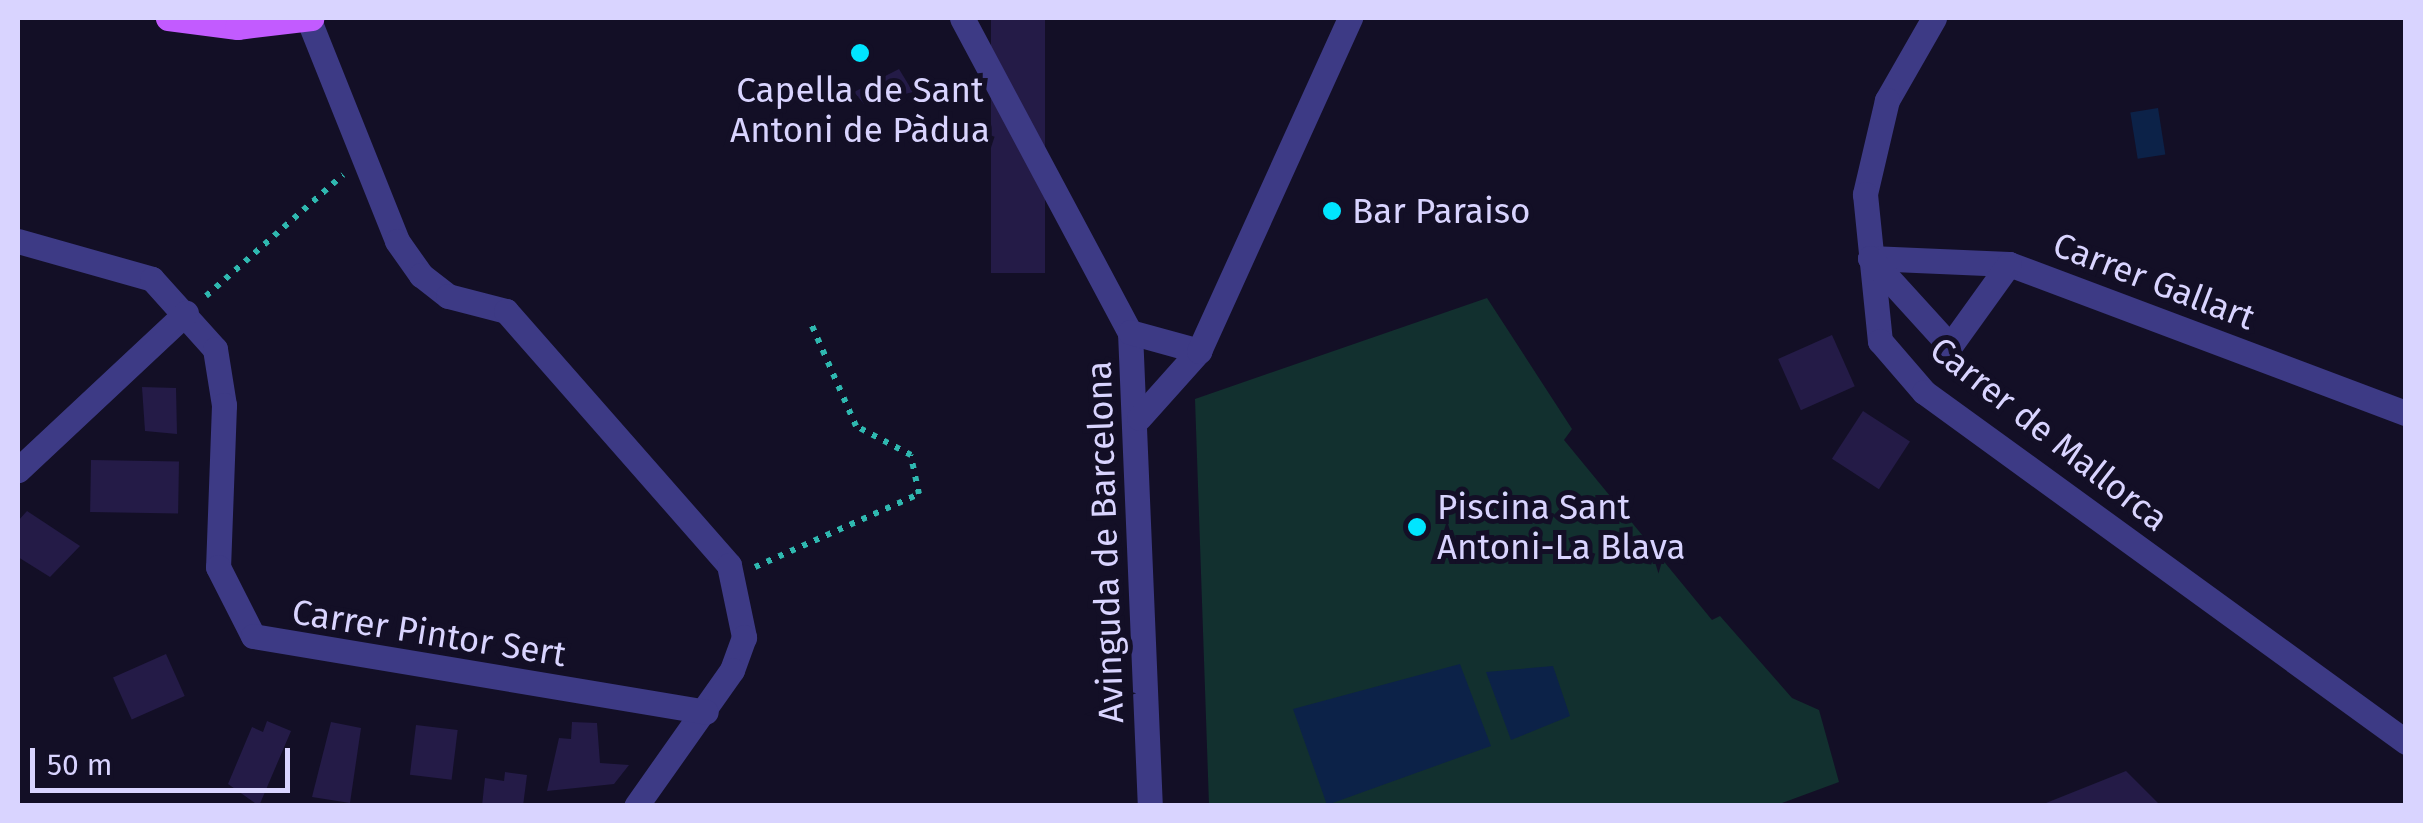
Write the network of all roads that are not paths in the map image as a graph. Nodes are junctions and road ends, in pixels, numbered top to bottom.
1 (168, 18) edge
2 (310, 18) edge
3 (962, 18) edge
4 (1350, 18) edge
5 (1934, 18) edge
6 (18, 241) edge
7 (1870, 258) junction
8 (2010, 264) junction
9 (186, 313) junction
10 (1130, 332) junction
11 (1199, 352) junction
12 (2406, 413) edge
13 (1139, 418) junction
14 (18, 470) edge
15 (706, 712) junction
16 (2406, 742) edge
17 (636, 806) edge
18 (1150, 806) edge

1 - 2 main road
2 - 15 street
3 - 10 street, Avinguda de Barcelona
4 - 11 street
5 - 7 street, Carrer de Mallorca
6 - 9 street, Carrer Pintor Sert
7 - 8 street, Carrer Gallart
7 - 8 street
7 - 16 street, Carrer de Mallorca
8 - 12 street, Carrer Gallart
9 - 14 street
9 - 15 street, Carrer Pintor Sert
10 - 11 street
10 - 13 street, Avinguda de Barcelona
11 - 13 street
13 - 18 street, Avinguda de Barcelona
15 - 17 street

